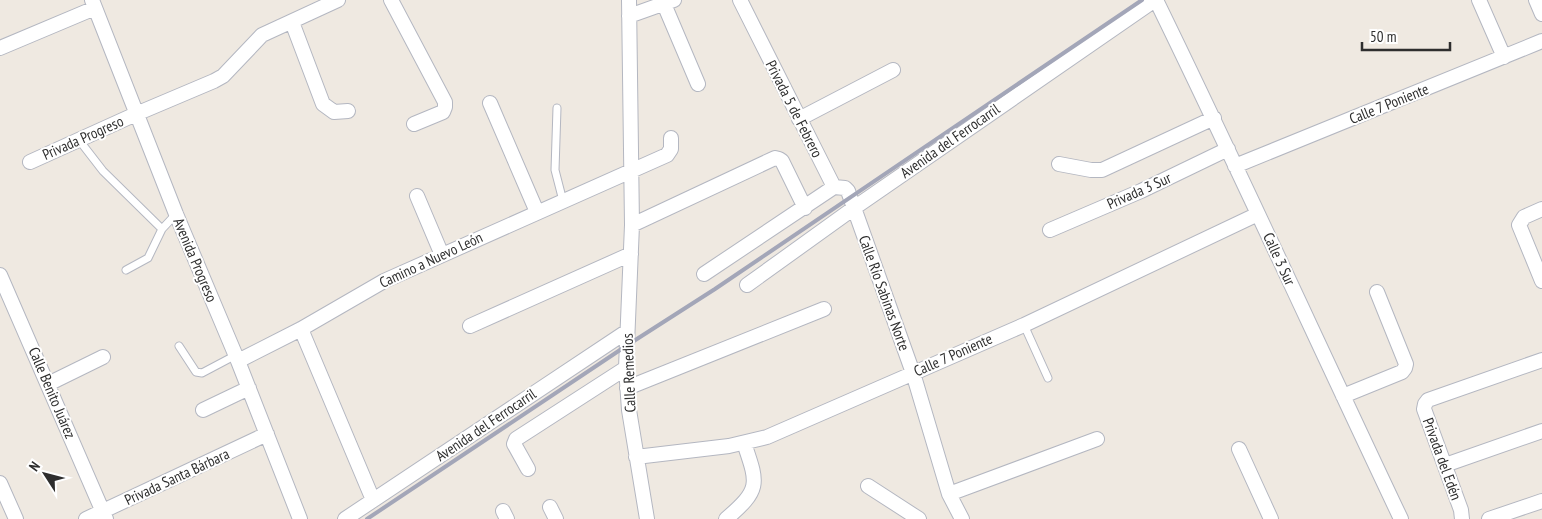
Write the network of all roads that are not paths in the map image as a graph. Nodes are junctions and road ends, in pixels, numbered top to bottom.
1 (338, 0) edge
2 (391, 0) edge
3 (629, 0) edge
4 (740, 0) edge
5 (1156, 0) edge
6 (1479, 0) edge
7 (1536, 0) edge
8 (94, 2) edge
9 (669, 2) edge
10 (1542, 14) edge
11 (629, 16) junction
12 (292, 22) junction
13 (1542, 41) edge
14 (0, 48) edge
15 (1504, 57) junction
16 (892, 70) dead end
17 (698, 84) dead end
18 (490, 103) dead end
19 (557, 108) dead end
20 (348, 111) dead end
21 (136, 114) junction
22 (1214, 118) junction
23 (799, 119) junction
24 (414, 124) dead end
25 (671, 138) dead end
26 (79, 140) junction
27 (1228, 149) junction
28 (30, 162) dead end
29 (1059, 164) dead end
30 (1235, 166) junction
31 (630, 171) junction
32 (834, 188) junction
33 (418, 196) dead end
34 (563, 201) junction
35 (805, 208) junction
36 (854, 208) junction
37 (1542, 209) edge
38 (537, 212) junction
39 (176, 214) junction
40 (1258, 214) junction
41 (632, 225) junction
42 (162, 229) junction
43 (1050, 230) dead end
44 (631, 254) junction
45 (442, 255) junction
46 (126, 270) dead end
47 (704, 274) dead end
48 (0, 275) edge
49 (1542, 280) edge
50 (747, 285) dead end
51 (4, 289) edge
52 (1377, 292) dead end
53 (824, 309) dead end
54 (1024, 325) junction
55 (470, 326) dead end
56 (301, 329) junction
57 (626, 332) junction
58 (179, 346) dead end
59 (103, 357) dead end
60 (237, 358) junction
61 (1542, 360) edge
62 (626, 368) junction
63 (913, 373) junction
64 (1048, 378) dead end
65 (48, 384) junction
66 (249, 388) junction
67 (627, 388) junction
68 (1343, 396) junction
69 (203, 410) dead end
70 (1542, 431) edge
71 (266, 434) junction
72 (1097, 439) dead end
73 (744, 443) junction
74 (1239, 449) dead end
75 (636, 457) junction
76 (1444, 465) junction
77 (528, 468) dead end
78 (0, 483) edge
79 (868, 486) dead end
80 (949, 494) junction
81 (373, 500) junction
82 (1542, 501) edge
83 (104, 516) edge
84 (16, 519) edge
85 (86, 519) edge
86 (300, 519) edge
87 (346, 519) edge
88 (647, 519) edge
89 (726, 519) edge
90 (919, 519) edge
91 (962, 519) edge
92 (1272, 519) edge
93 (1402, 519) edge
94 (1462, 519) edge
95 (1489, 519) edge

1 - 12 street
2 - 24 street
3 - 11 street, Calle Remedios
4 - 23 street, Privada 5 de Febrero
5 - 22 street, Calle 3 Sur
5 - 36 street, Avenida del Ferrocarril
6 - 15 street
7 - 10 street
8 - 14 street
8 - 21 street, Avenida Progreso
9 - 11 street
9 - 17 street
11 - 31 street, Calle Remedios
12 - 20 street
12 - 21 street
13 - 15 street, Calle 7 Poniente
15 - 30 street, Calle 7 Poniente
16 - 23 street
18 - 38 street
19 - 34 lane
21 - 26 street, Privada Progreso
21 - 39 street, Avenida Progreso
22 - 27 street, Calle 3 Sur
22 - 29 street
23 - 32 street, Privada 5 de Febrero
25 - 31 street, Camino a Nuevo León
26 - 28 street, Privada Progreso
26 - 42 lane
27 - 30 street, Calle 3 Sur
27 - 43 street, Privada 3 Sur
30 - 40 street, Calle 3 Sur
31 - 34 street, Camino a Nuevo León
31 - 41 street, Calle Remedios
32 - 35 street
32 - 36 street, Privada 5 de Febrero
33 - 45 street
34 - 38 street, Camino a Nuevo León
35 - 41 street
35 - 47 street
36 - 50 street, Avenida del Ferrocarril
36 - 63 street, Calle Río Sabinas Norte
37 - 49 street
38 - 45 street, Camino a Nuevo León
39 - 42 lane
39 - 60 street, Avenida Progreso
40 - 54 street, Calle 7 Poniente
40 - 68 street, Calle 3 Sur
41 - 44 street, Calle Remedios
42 - 46 lane
44 - 55 street
44 - 57 street, Calle Remedios
45 - 56 street, Camino a Nuevo León
48 - 51 street, Calle Benito Juárez
51 - 65 street, Calle Benito Juárez
52 - 68 street
53 - 67 street
54 - 63 street, Calle 7 Poniente
54 - 64 lane
56 - 60 street, Camino a Nuevo León
56 - 81 street
57 - 62 street, Calle Remedios
57 - 81 street, Avenida del Ferrocarril
58 - 60 lane
59 - 65 street
60 - 66 street, Avenida Progreso
61 - 76 street, Privada del Edén
62 - 67 street, Calle Remedios
62 - 77 street
63 - 73 street, Calle 7 Poniente
63 - 80 street, Calle Río Sabinas Norte
65 - 83 street, Calle Benito Juárez
66 - 69 street
66 - 71 street, Avenida Progreso
67 - 75 street, Calle Remedios
68 - 93 street, Calle 3 Sur
70 - 76 street
71 - 83 street, Privada Santa Bárbara
71 - 86 street, Avenida Progreso
72 - 80 street
73 - 75 street, Calle 7 Poniente
73 - 89 street
74 - 92 street
75 - 88 street, Calle Remedios
76 - 94 street, Privada del Edén
78 - 84 street
79 - 90 street
80 - 91 street, Calle Río Sabinas Norte
81 - 87 street, Avenida del Ferrocarril
82 - 95 street
83 - 85 street, Privada Santa Bárbara

